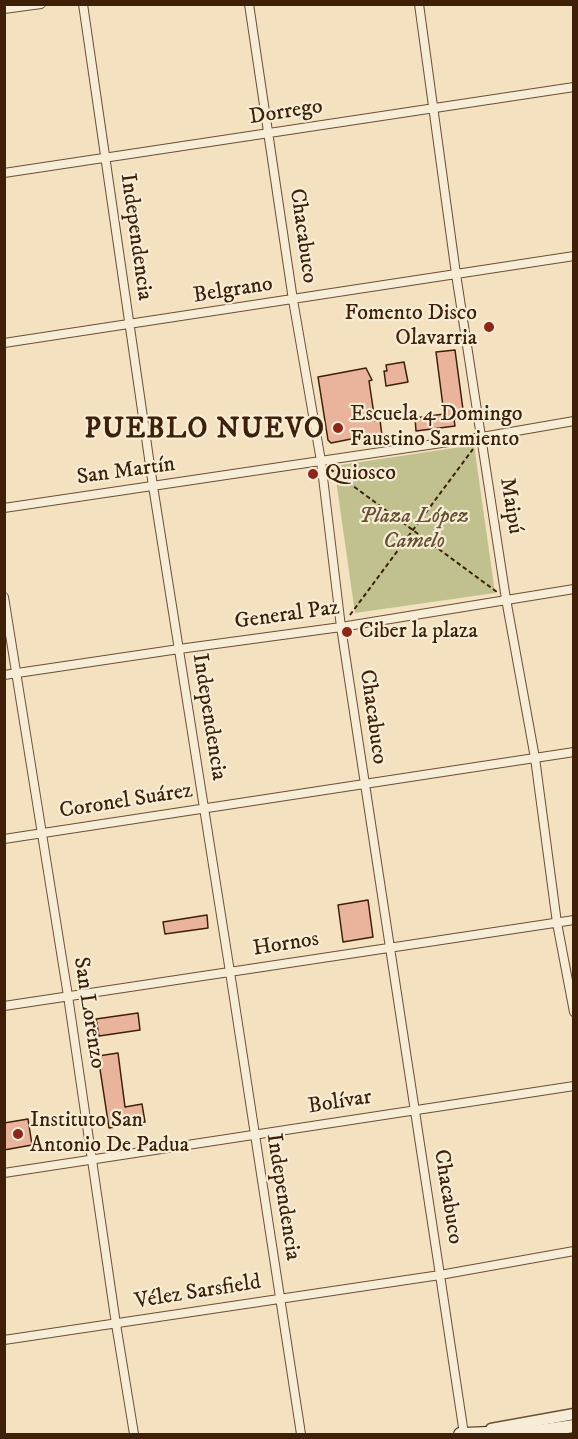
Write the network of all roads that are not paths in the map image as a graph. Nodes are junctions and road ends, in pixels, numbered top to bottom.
1 (41, 4) edge
2 (83, 4) edge
3 (249, 4) edge
4 (419, 4) edge
5 (4, 9) edge
6 (573, 87) edge
7 (433, 109) junction
8 (269, 133) junction
9 (105, 159) junction
10 (4, 173) edge
11 (573, 256) edge
12 (456, 274) junction
13 (293, 300) junction
14 (129, 325) junction
15 (4, 343) edge
16 (573, 422) edge
17 (482, 437) junction
18 (321, 462) junction
19 (153, 486) junction
20 (4, 508) edge
21 (573, 589) edge
22 (4, 597) edge
23 (506, 599) junction
24 (341, 627) junction
25 (179, 649) junction
26 (16, 673) junction
27 (4, 675) edge
28 (573, 752) edge
29 (535, 758) junction
30 (364, 784) junction
31 (205, 808) junction
32 (42, 833) junction
33 (4, 839) edge
34 (573, 920) edge
35 (557, 923) junction
36 (390, 948) junction
37 (230, 972) junction
38 (68, 996) junction
39 (4, 1006) edge
40 (573, 1012) edge
41 (573, 1086) edge
42 (415, 1110) junction
43 (254, 1134) junction
44 (92, 1159) junction
45 (4, 1173) edge
46 (573, 1251) edge
47 (441, 1275) junction
48 (279, 1299) junction
49 (116, 1324) junction
50 (4, 1340) edge
51 (573, 1414) edge
52 (573, 1426) edge
53 (134, 1434) edge
54 (301, 1434) edge
55 (462, 1434) edge

1 - 5 street
2 - 9 street, Independencia
3 - 8 street, Chacabuco
4 - 7 street, Maipú
6 - 7 street, Dorrego
7 - 8 street, Dorrego
7 - 12 street, Maipú
8 - 9 street, Dorrego
8 - 13 street, Chacabuco
9 - 10 street, Dorrego
9 - 14 street, Independencia
11 - 12 street, Belgrano
12 - 13 street, Belgrano
12 - 17 street, Maipú
13 - 14 street, Belgrano
13 - 18 street, Chacabuco
14 - 15 street, Belgrano
14 - 19 street, Independencia
16 - 17 street, San Martín
17 - 18 street, San Martín
17 - 23 street, Maipú
18 - 19 street, San Martín
18 - 24 street, Chacabuco
19 - 20 street, San Martín
19 - 25 street, Independencia
21 - 23 street, General Paz
22 - 26 street, San Lorenzo
23 - 24 street, General Paz
23 - 29 street, Maipú
24 - 25 street, General Paz
24 - 30 street, Chacabuco
25 - 26 street, General Paz
25 - 31 street, Independencia
26 - 27 street, General Paz
26 - 32 street, San Lorenzo
28 - 29 street, Coronel Suárez
29 - 30 street, Coronel Suárez
29 - 35 street, Maipú
30 - 31 street, Coronel Suárez
30 - 36 street, Chacabuco
31 - 32 street, Coronel Suárez
31 - 37 street, Independencia
32 - 33 street, Coronel Suárez
32 - 38 street, San Lorenzo
34 - 35 street, Hornos
35 - 36 street, Hornos
35 - 40 street, Maipú
36 - 37 street, Hornos
36 - 42 street, Chacabuco
37 - 38 street, Hornos
37 - 43 street, Independencia
38 - 39 street, Hornos
38 - 44 street, San Lorenzo
41 - 42 street, Bolívar
42 - 43 street, Bolívar
42 - 47 street, Chacabuco
43 - 44 street, Bolívar
43 - 48 street, Independencia
44 - 45 street, Bolívar
44 - 49 street, San Lorenzo
46 - 47 street, Vélez Sarsfield
47 - 48 street, Vélez Sarsfield
47 - 55 street, Chacabuco
48 - 49 street, Vélez Sarsfield
48 - 54 street, Independencia
49 - 50 street, Vélez Sarsfield
49 - 53 street, San Lorenzo
51 - 55 street
52 - 55 main road

